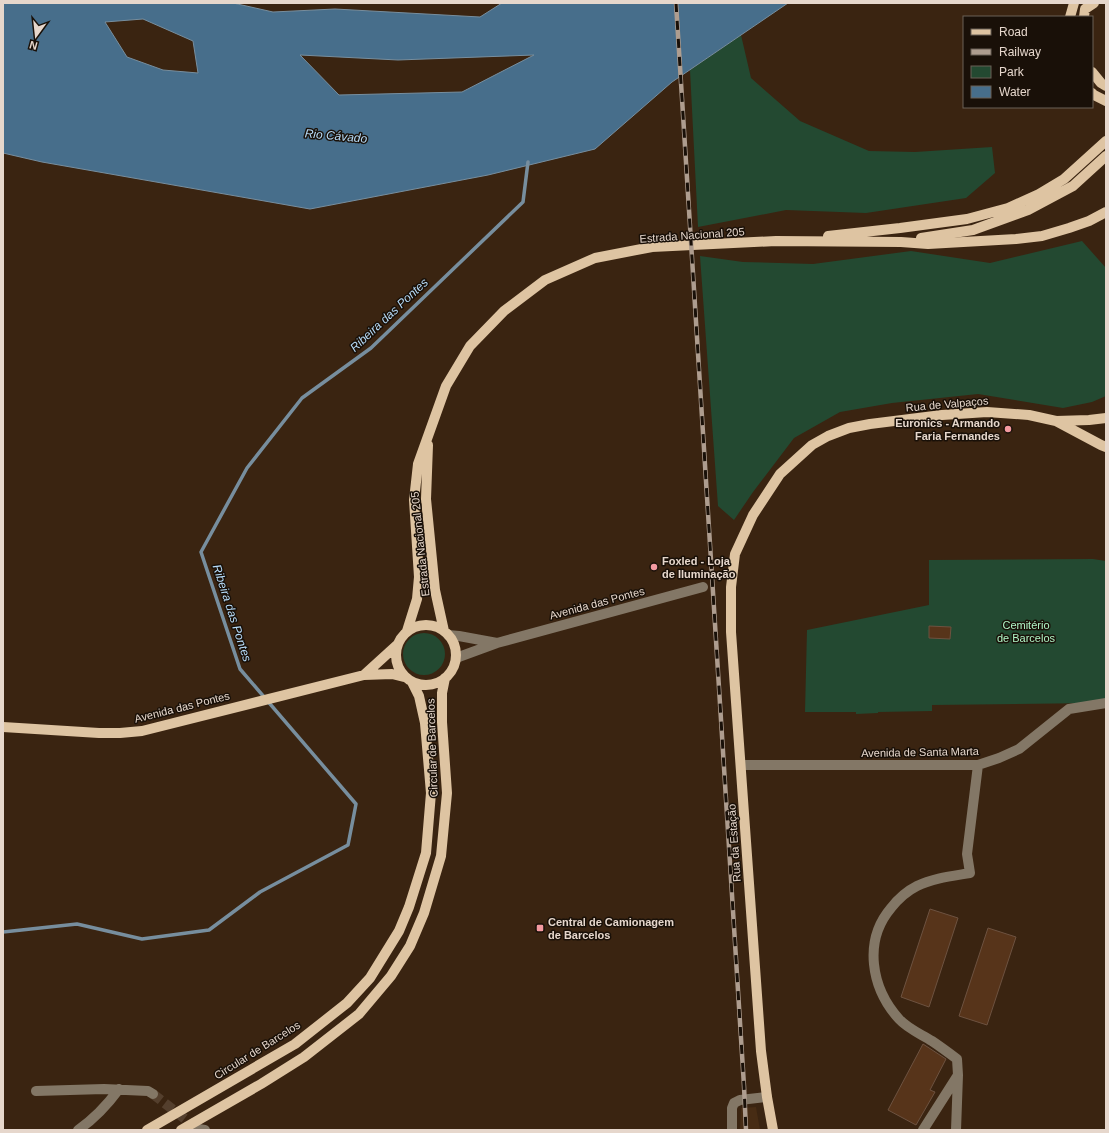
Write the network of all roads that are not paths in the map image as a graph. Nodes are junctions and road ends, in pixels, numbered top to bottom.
1 (1074, 3) edge
2 (1094, 3) edge
3 (1070, 16) edge
4 (1084, 16) edge
5 (1093, 73) edge
6 (1103, 84) edge
7 (1093, 94) edge
8 (1106, 101) edge
9 (1106, 141) edge
10 (1106, 156) edge
11 (1106, 212) edge
12 (776, 241) junction
13 (901, 242) junction
14 (1106, 418) edge
15 (1056, 421) junction
16 (429, 430) junction
17 (1106, 446) edge
18 (735, 554) joint
19 (703, 587) dead end
20 (407, 631) junction
21 (446, 633) junction
22 (497, 643) junction
23 (397, 645) junction
24 (456, 658) junction
25 (364, 675) junction
26 (445, 678) junction
27 (408, 679) junction
28 (1106, 703) edge
29 (3, 727) edge
30 (741, 765) junction
31 (978, 765) junction
32 (958, 1076) junction
33 (120, 1090) junction
34 (36, 1091) dead end
35 (153, 1094) tunnel mouth
36 (767, 1097) junction
37 (78, 1130) edge
38 (147, 1130) edge
39 (181, 1130) edge
40 (732, 1130) edge
41 (773, 1130) edge
42 (923, 1130) edge
43 (956, 1130) edge

1 - 3 main road
2 - 4 main road
5 - 6 main road
7 - 8 main road
9 - 12 main road, Estrada Nacional 205
10 - 13 main road
11 - 13 main road
12 - 13 main road, Estrada Nacional 205
12 - 16 main road, Estrada Nacional 205
14 - 15 main road, Rua de Valpaços
15 - 17 main road, Rua de Valpaços
15 - 18 main road, Rua de Valpaços
16 - 20 main road, Estrada Nacional 205
16 - 21 main road, Estrada Nacional 205
18 - 30 main road, Rua da Estação
19 - 22 street, Avenida das Pontes
20 - 21 main road
20 - 23 main road
21 - 22 street, Avenida das Pontes
21 - 24 main road
22 - 24 street, Avenida das Pontes
23 - 25 main road, Avenida das Pontes
23 - 27 main road
24 - 26 main road
25 - 27 main road, Avenida das Pontes
25 - 29 main road, Avenida das Pontes
26 - 27 main road
26 - 39 main road, Circular de Barcelos
27 - 38 main road, Circular de Barcelos
28 - 31 street, Avenida de Santa Marta
30 - 31 street, Avenida de Santa Marta
30 - 36 main road, Rua da Estação
31 - 32 street
32 - 42 street
32 - 43 street
33 - 34 street
33 - 35 street
33 - 37 street
36 - 40 street
36 - 41 main road, Rua da Estação

